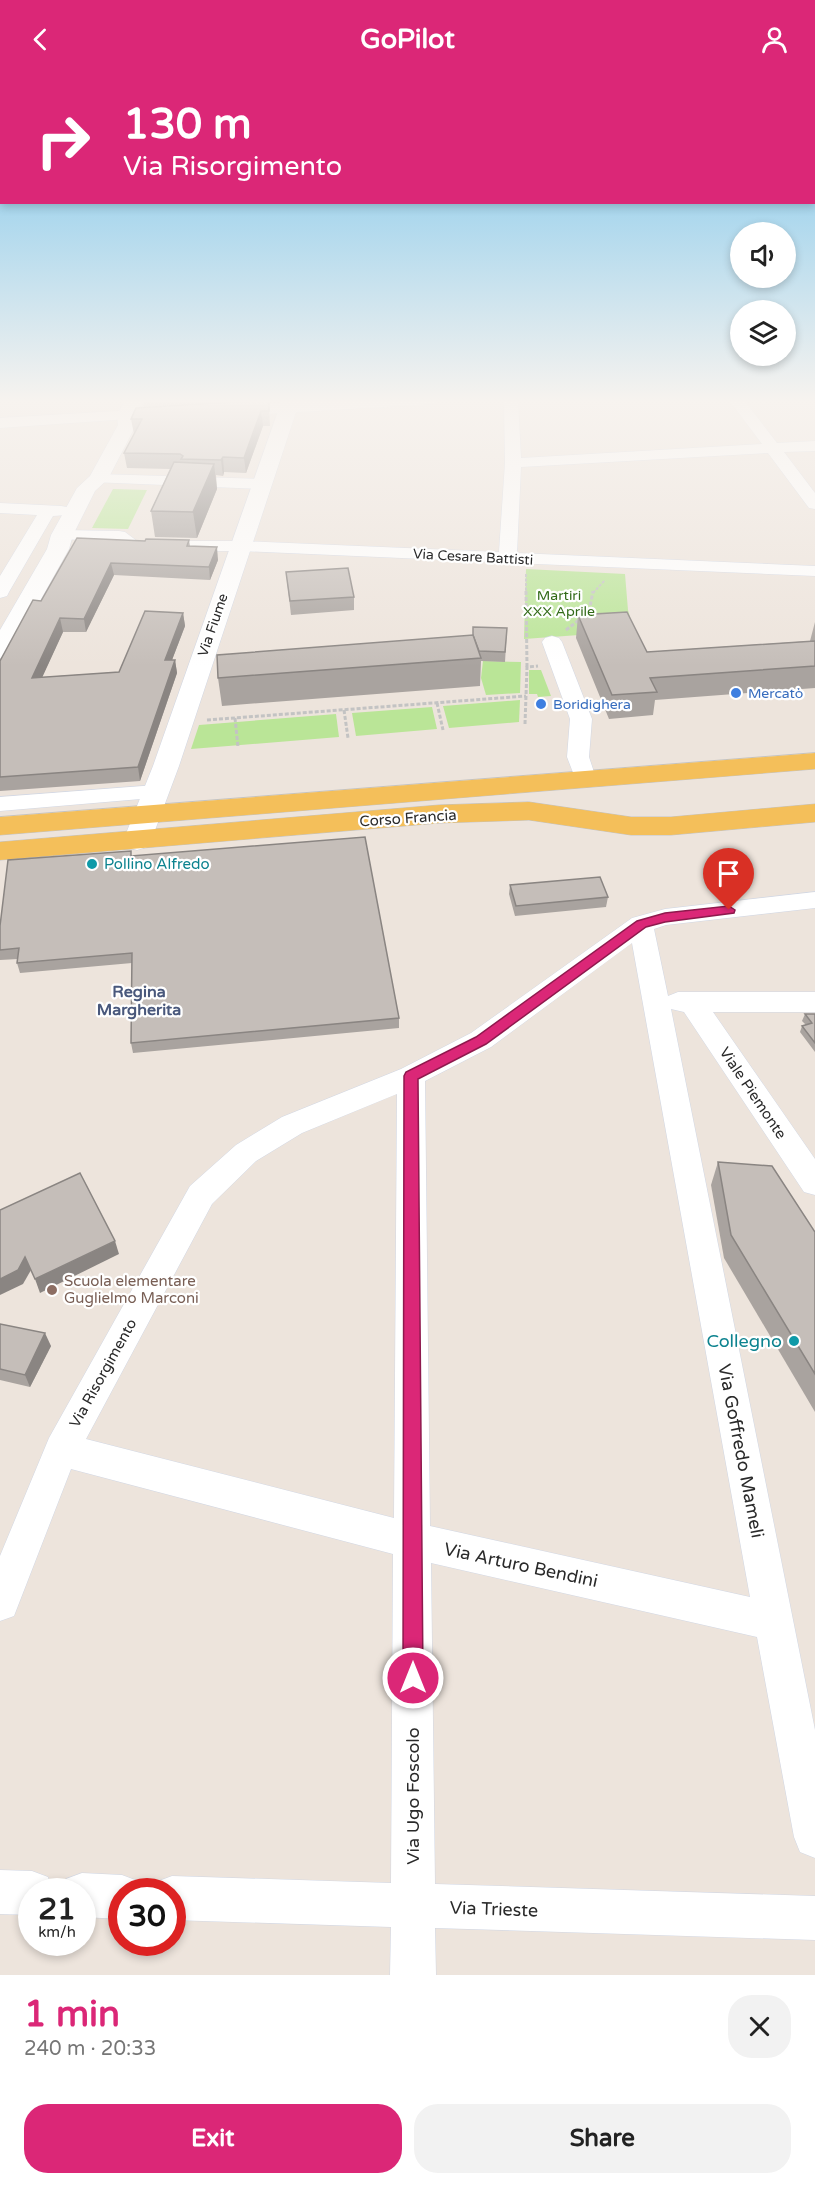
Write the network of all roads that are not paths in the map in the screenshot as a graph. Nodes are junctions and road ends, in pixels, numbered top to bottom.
1 (87, 489) edge
2 (260, 489) edge
3 (512, 489) edge
4 (803, 489) edge
5 (815, 504) edge
6 (0, 508) edge
7 (48, 510) junction
8 (75, 512) junction
9 (61, 539) junction
10 (240, 546) junction
11 (508, 559) junction
12 (815, 571) edge
13 (0, 592) edge
14 (552, 642) road end
15 (0, 651) edge
16 (815, 761) edge
17 (585, 778) junction
18 (152, 803) junction
19 (0, 804) edge
20 (815, 813) edge
21 (0, 826) edge
22 (137, 841) junction
23 (0, 851) edge
24 (815, 900) edge
25 (641, 924) junction
26 (657, 1002) junction
27 (692, 1002) junction
28 (815, 1002) edge
29 (411, 1076) junction
30 (815, 1183) edge
31 (61, 1450) junction
32 (413, 1541) junction
33 (0, 1602) edge
34 (773, 1621) junction
35 (815, 1837) edge
36 (0, 1892) edge
37 (18, 1893) edge
38 (186, 1899) edge
39 (414, 1907) junction
40 (815, 1918) edge
41 (414, 1975) edge

1 - 8 street
2 - 10 street, Via Fiume
3 - 11 street
4 - 5 street
6 - 7 street
7 - 8 street
7 - 13 street
8 - 9 street
9 - 10 street, Via Cesare Battisti
9 - 15 street
10 - 11 street, Via Cesare Battisti
10 - 18 street, Via Fiume
11 - 12 street, Via Cesare Battisti
14 - 17 street
16 - 17 main road, Corso Francia
17 - 18 main road, Corso Francia
18 - 19 street, Corso Francia
18 - 21 main road, Corso Francia
18 - 22 street, Via Fiume
20 - 22 main road, Corso Francia
22 - 23 main road, Corso Francia
24 - 25 street, Via Risorgimento
25 - 26 street, Via Goffredo Mameli
25 - 29 street, Via Risorgimento
26 - 27 street
26 - 34 street, Via Goffredo Mameli
27 - 28 street
27 - 30 street, Viale Piemonte
29 - 31 street, Via Risorgimento
29 - 32 street, Via Ugo Foscolo
31 - 32 street, Via Arturo Bendini
31 - 33 street, Via Risorgimento
32 - 34 street, Via Arturo Bendini
32 - 39 street, Via Ugo Foscolo
34 - 35 street, Via Goffredo Mameli
36 - 37 street
38 - 39 street, Via Trieste
39 - 40 street, Via Trieste
39 - 41 street, Via Ugo Foscolo

